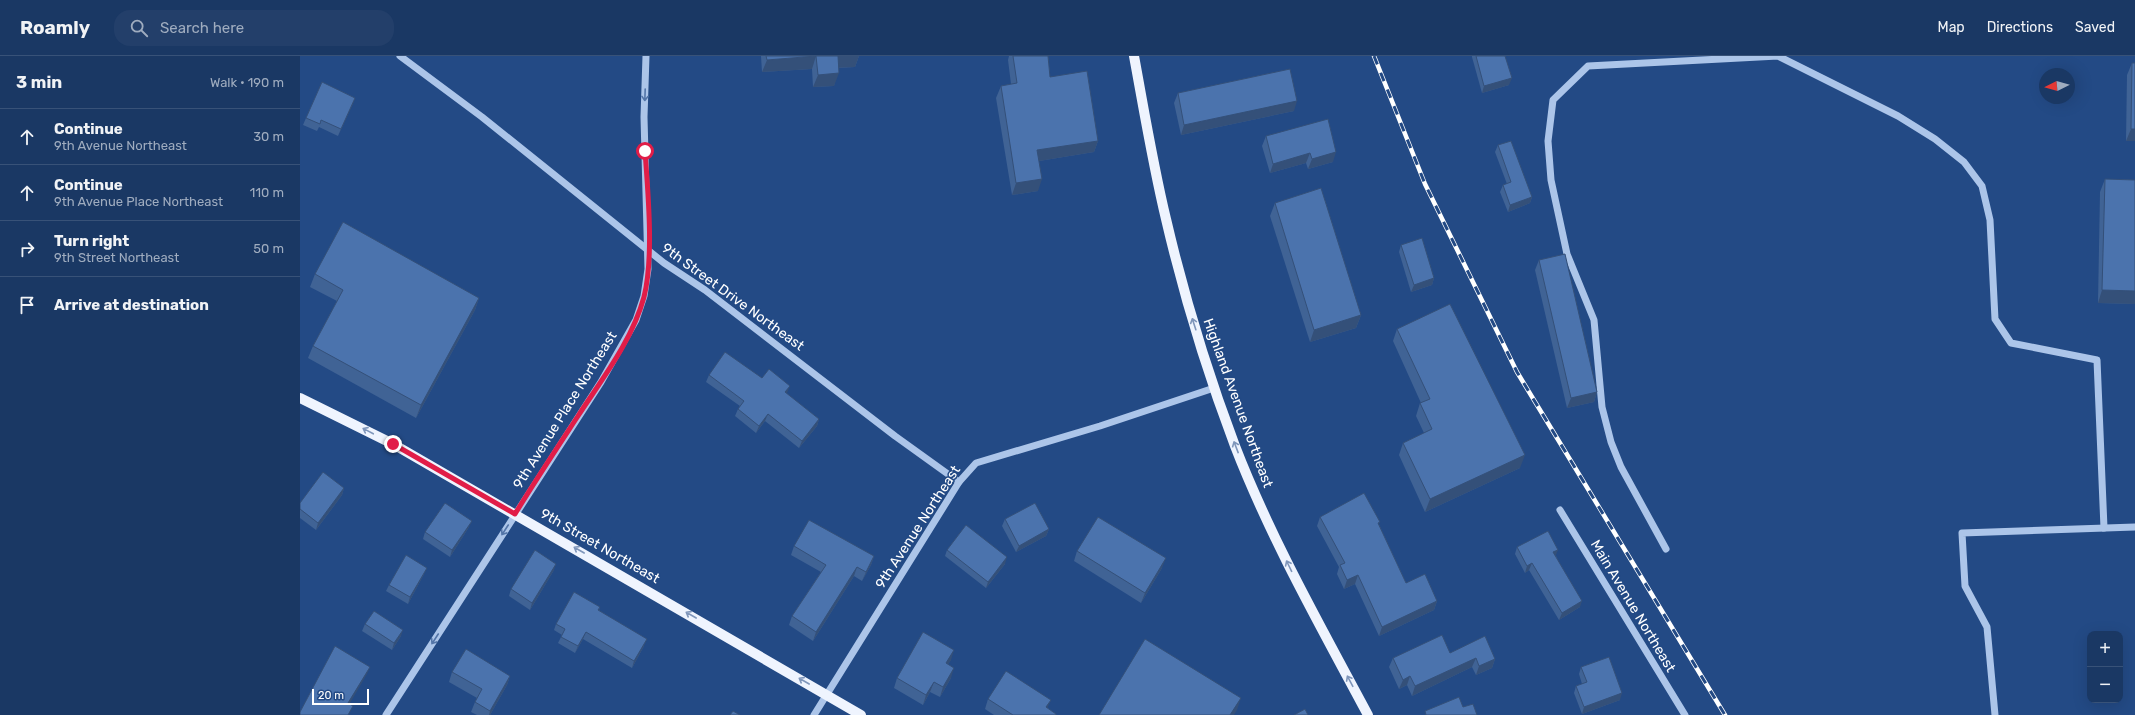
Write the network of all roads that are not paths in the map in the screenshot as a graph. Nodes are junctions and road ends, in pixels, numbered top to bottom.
1 (400, 56) edge
2 (646, 56) edge
3 (1134, 56) edge
4 (648, 250) junction
5 (1214, 388) junction
6 (300, 398) edge
7 (959, 482) junction
8 (1560, 510) dead end
9 (515, 514) junction
10 (2104, 528) junction
11 (2135, 528) edge
12 (1666, 549) dead end
13 (827, 694) junction
14 (386, 715) edge
15 (814, 715) edge
16 (861, 715) edge
17 (1368, 715) edge
18 (1684, 715) edge
19 (1995, 715) edge

1 - 4 street, 9th Street Drive Northeast
2 -> 4 street
5 -> 3 main road, Highland Avenue Northeast
4 - 7 street, 9th Street Drive Northeast
4 - 9 street, 9th Avenue Place Northeast
5 - 7 street, 9th Avenue Northeast
17 -> 5 main road, Highland Avenue Northeast
9 -> 6 main road, 9th Street Northeast
7 - 13 street, 9th Avenue Northeast
8 - 18 street, Main Avenue Northeast
13 -> 9 main road, 9th Street Northeast
9 -> 14 street, 9th Avenue Place Northeast
10 - 11 street
10 - 12 street
10 - 19 street
13 - 15 street, 9th Avenue Northeast
13 - 16 main road, 9th Street Northeast

